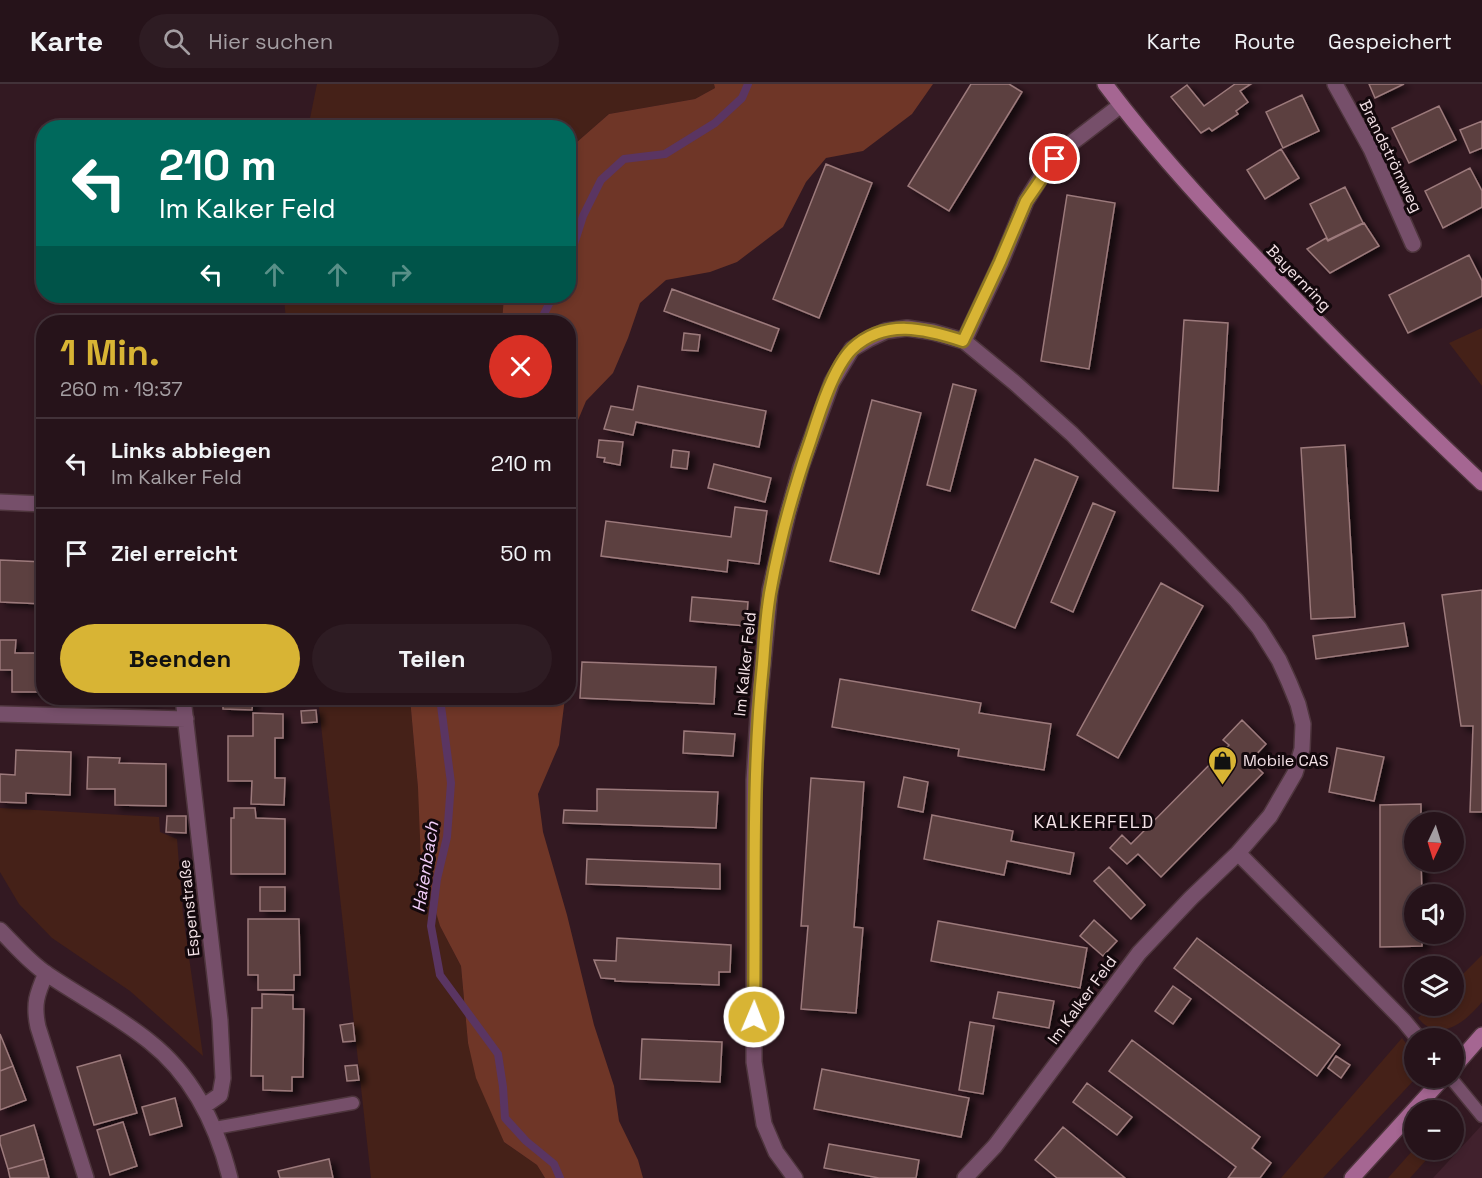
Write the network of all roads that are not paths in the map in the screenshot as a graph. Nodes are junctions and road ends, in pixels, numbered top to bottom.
1 (1105, 84) edge
2 (1335, 84) edge
3 (1121, 105) junction
4 (1413, 244) dead end
5 (963, 341) junction
6 (1482, 483) edge
7 (0, 502) edge
8 (36, 504) edge
9 (184, 705) edge
10 (0, 714) edge
11 (186, 718) junction
12 (1238, 853) junction
13 (0, 930) edge
14 (46, 973) junction
15 (1410, 1028) edge
16 (1482, 1035) edge
17 (1464, 1055) edge
18 (1434, 1088) edge
19 (1459, 1088) edge
20 (353, 1103) dead end
21 (204, 1106) junction
22 (1482, 1116) edge
23 (214, 1128) junction
24 (86, 1178) edge
25 (230, 1178) edge
26 (795, 1178) edge
27 (965, 1178) edge
28 (1352, 1178) edge

1 - 3 main road, Bayernring
2 - 4 street, Brandströmweg
3 - 5 street
3 - 6 main road, Bayernring
5 - 12 street, Im Kalker Feld
5 - 26 street, Im Kalker Feld
7 - 8 street
9 - 11 street, Espenstraße
10 - 11 street
11 - 21 street, Espenstraße
12 - 15 street
12 - 27 street, Im Kalker Feld
13 - 14 street
14 - 21 street
14 - 24 street
16 - 17 main road
18 - 28 main road
19 - 22 lane
20 - 23 lane
21 - 23 street
23 - 25 street

